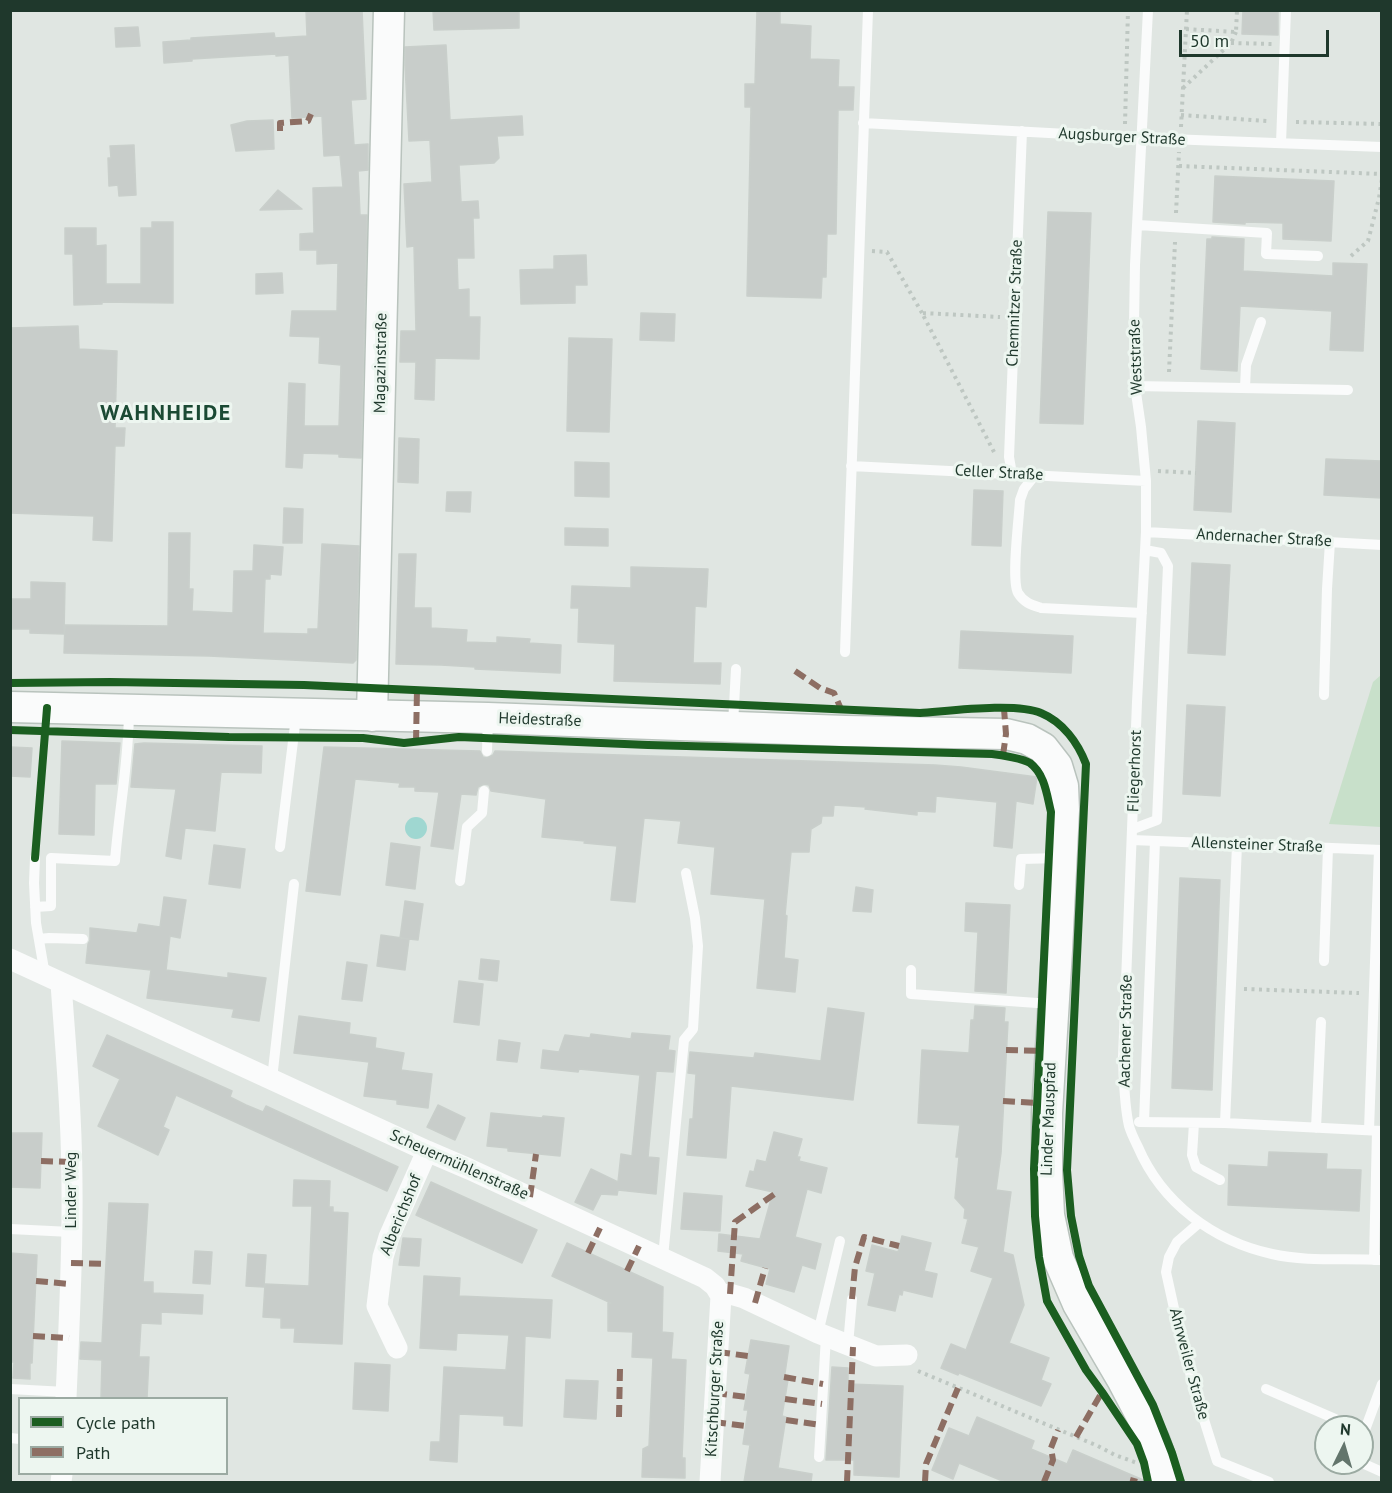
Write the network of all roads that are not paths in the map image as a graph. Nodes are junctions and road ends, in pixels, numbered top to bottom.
1 (389, 10) edge
2 (868, 10) edge
3 (1148, 10) edge
4 (1286, 10) edge
5 (864, 123) junction
6 (1022, 131) junction
7 (1142, 138) junction
8 (1281, 143) junction
9 (1382, 147) edge
10 (1138, 225) junction
11 (1317, 255) dead end
12 (1261, 322) dead end
13 (1135, 386) junction
14 (1245, 388) junction
15 (1348, 390) dead end
16 (851, 466) junction
17 (1012, 474) junction
18 (1035, 475) junction
19 (1145, 476) junction
20 (1146, 532) junction
21 (1330, 542) junction
22 (1382, 545) edge
23 (1145, 550) junction
24 (1142, 612) junction
25 (845, 652) dead end
26 (736, 669) dead end
27 (1324, 694) dead end
28 (1137, 702) joint
29 (10, 707) edge
30 (129, 710) junction
31 (296, 714) junction
32 (372, 716) junction
33 (488, 718) junction
34 (733, 727) junction
35 (487, 751) dead end
36 (1057, 766) joint
37 (484, 791) dead end
38 (1132, 829) junction
39 (1132, 840) junction
40 (1155, 842) junction
41 (1238, 845) junction
42 (280, 847) dead end
43 (1328, 848) junction
44 (1380, 850) edge
45 (35, 858) dead end
46 (1061, 858) junction
47 (686, 873) dead end
48 (460, 882) dead end
49 (294, 884) dead end
50 (1019, 885) dead end
51 (35, 907) junction
52 (39, 939) junction
53 (83, 939) dead end
54 (10, 959) edge
55 (1324, 961) dead end
56 (911, 970) dead end
57 (53, 979) junction
58 (1054, 1004) junction
59 (1321, 1022) dead end
60 (272, 1079) junction
61 (1129, 1122) junction
62 (1144, 1122) junction
63 (1194, 1123) junction
64 (1225, 1123) junction
65 (1316, 1128) junction
66 (1376, 1131) edge
67 (427, 1151) junction
68 (1220, 1180) dead end
69 (1199, 1223) junction
70 (10, 1229) edge
71 (71, 1232) junction
72 (840, 1241) dead end
73 (663, 1257) junction
74 (1378, 1260) edge
75 (721, 1296) junction
76 (852, 1299) dead end
77 (822, 1334) junction
78 (848, 1345) junction
79 (397, 1347) dead end
80 (908, 1355) road end
81 (1382, 1384) edge
82 (10, 1389) edge
83 (1266, 1389) dead end
84 (66, 1395) edge
85 (1323, 1415) edge
86 (1368, 1415) edge
87 (819, 1457) dead end
88 (710, 1482) edge
89 (1166, 1482) edge
90 (1269, 1482) edge

1 - 32 street, Magazinstraße
2 - 5 lane
3 - 7 lane, Weststraße
4 - 8 lane
5 - 6 lane, Augsburger Straße
5 - 16 lane
6 - 7 lane, Augsburger Straße
6 - 17 lane, Chemnitzer Straße
7 - 8 lane, Augsburger Straße
7 - 10 lane, Weststraße
8 - 9 lane, Augsburger Straße
10 - 11 lane
10 - 13 lane, Weststraße
12 - 14 lane
13 - 14 lane
13 - 19 lane, Weststraße
14 - 15 lane
16 - 17 lane, Celler Straße
16 - 25 lane
17 - 18 lane, Celler Straße
18 - 19 lane, Celler Straße
18 - 24 lane
19 - 20 lane, Weststraße
20 - 21 lane, Andernacher Straße
20 - 23 lane, Weststraße
21 - 22 lane, Andernacher Straße
21 - 27 lane
23 - 24 lane, Weststraße
23 - 38 lane
24 - 28 lane, Weststraße
26 - 34 lane
28 - 38 lane, Fliegerhorst
29 - 30 street, Heidestraße
30 - 31 street, Heidestraße
30 - 51 lane
31 - 32 street, Heidestraße
31 - 42 lane
32 - 33 street, Heidestraße
33 - 34 street, Heidestraße
33 - 35 lane
34 - 36 street, Heidestraße
36 - 46 street, Linder Mauspfad
37 - 48 lane
38 - 39 lane, Fliegerhorst
39 - 40 lane, Allensteiner Straße
39 - 61 lane, Aachener Straße
40 - 41 lane, Allensteiner Straße
40 - 62 lane
41 - 43 lane, Allensteiner Straße
41 - 64 lane
43 - 44 lane, Allensteiner Straße
43 - 55 lane
44 - 66 lane
45 - 51 lane, Linder Weg
46 - 50 lane
46 - 58 street, Linder Mauspfad
47 - 73 lane
49 - 60 lane
51 - 52 lane, Linder Weg
52 - 53 lane
52 - 57 lane, Linder Weg
54 - 57 street, Scheuermühlenstraße
56 - 58 lane
57 - 60 street, Scheuermühlenstraße
57 - 71 street, Linder Weg
58 - 89 street, Linder Mauspfad
59 - 65 lane
60 - 67 street, Scheuermühlenstraße
61 - 62 lane
61 - 69 lane, Aachener Straße
62 - 63 lane
63 - 64 lane
63 - 68 lane
64 - 65 lane
65 - 66 lane
66 - 74 lane
67 - 73 street, Scheuermühlenstraße
67 - 79 street, Alberichshof
69 - 74 lane, Aachener Straße
69 - 90 lane, Ahrweiler Straße
70 - 71 lane
71 - 84 street, Linder Weg
72 - 77 lane
73 - 75 street, Scheuermühlenstraße
75 - 77 street
75 - 88 street, Kitschburger Straße
76 - 78 lane
77 - 78 street
77 - 87 lane
78 - 80 street
81 - 86 lane
82 - 84 lane
83 - 85 lane

